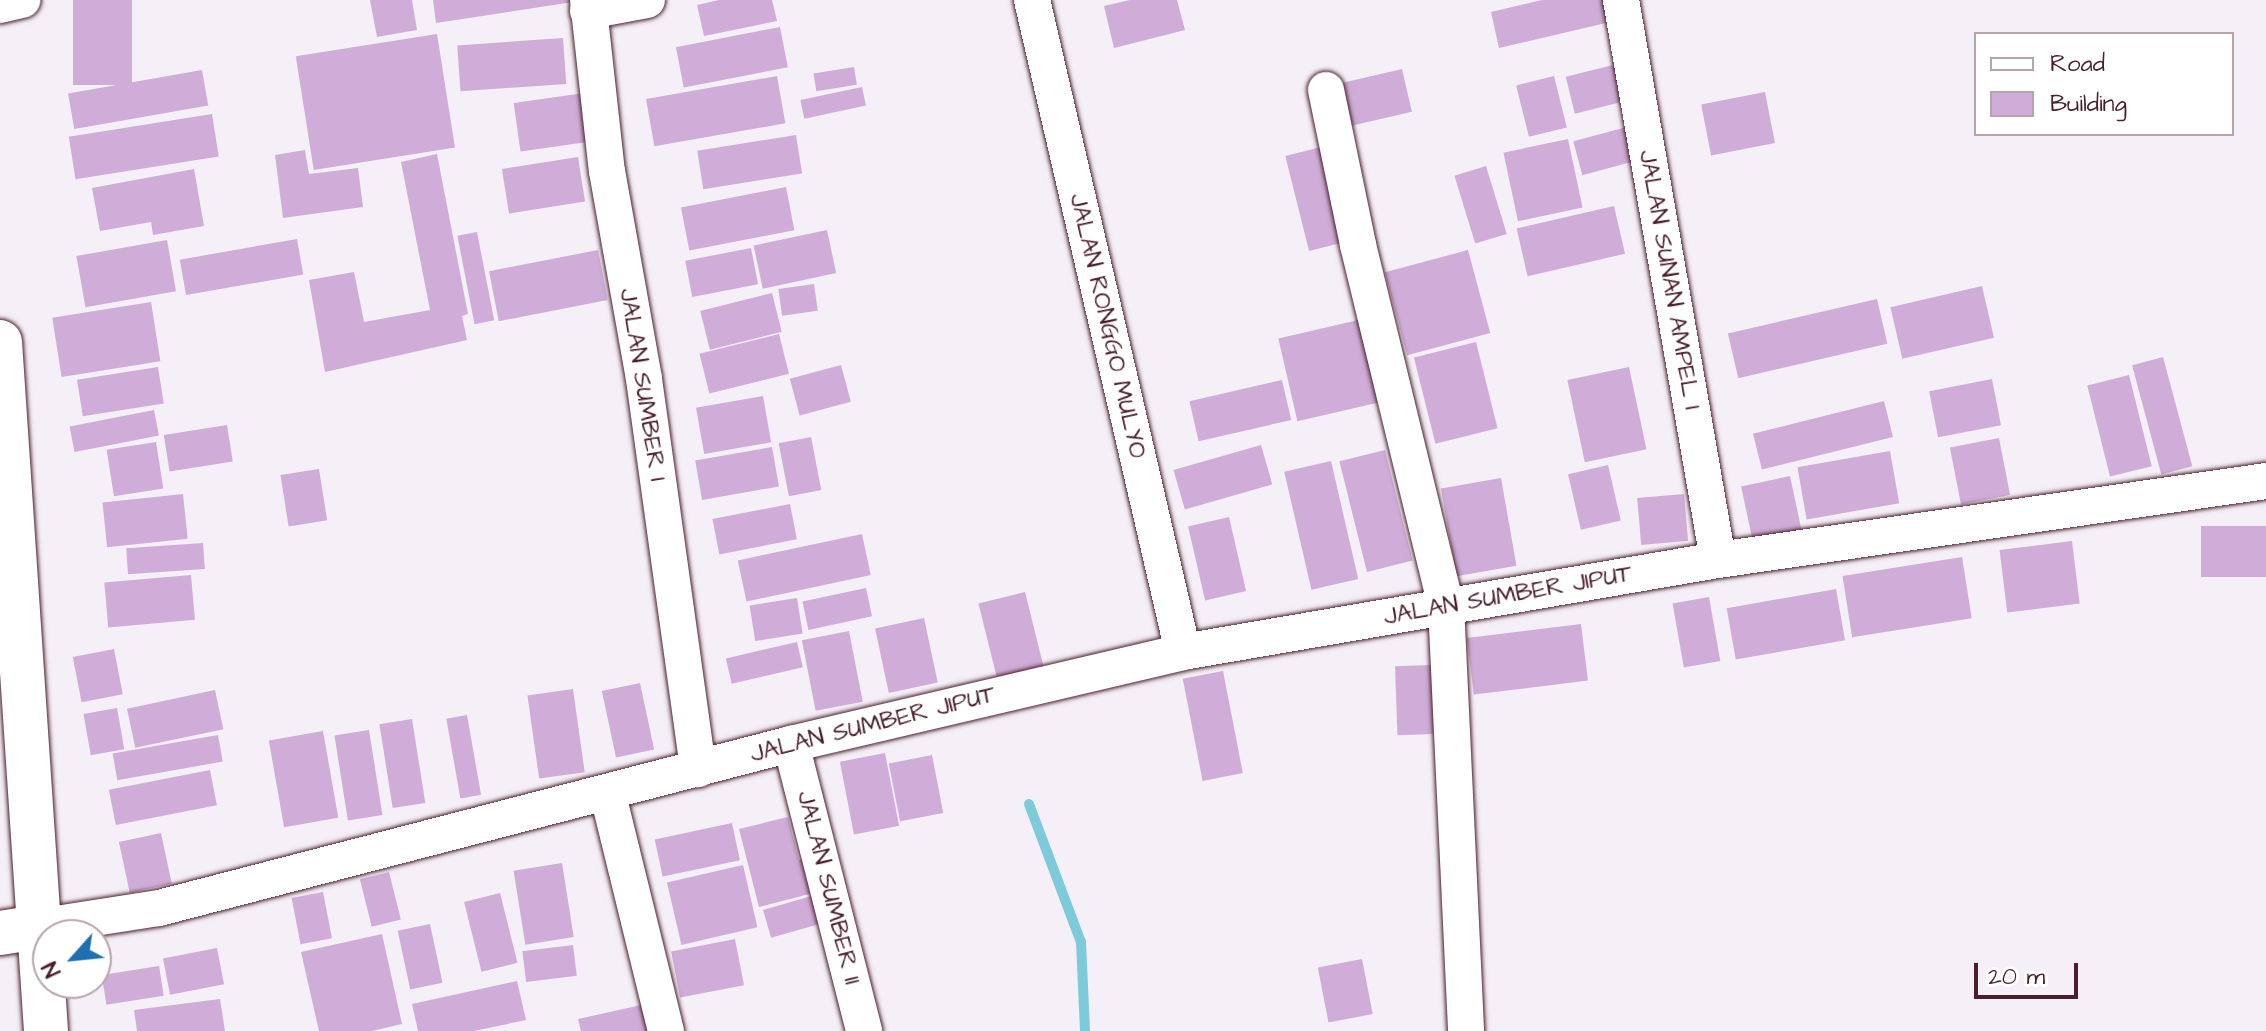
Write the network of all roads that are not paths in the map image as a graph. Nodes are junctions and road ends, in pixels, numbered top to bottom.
1 (22, 0) edge
2 (647, 0) edge
3 (1032, 0) edge
4 (1621, 0) edge
5 (0, 5) edge
6 (588, 6) edge
7 (1326, 90) dead end
8 (0, 342) edge
9 (2266, 481) edge
10 (1718, 560) junction
11 (1446, 605) junction
12 (1183, 652) junction
13 (791, 744) junction
14 (698, 769) junction
15 (608, 795) junction
16 (18, 930) edge
17 (46, 1031) edge
18 (666, 1031) edge
19 (864, 1031) edge
20 (1466, 1031) edge

1 - 5 street
2 - 6 street
3 - 12 street, JALAN RONGGO MULYO
4 - 10 street, JALAN SUNAN AMPEL I
6 - 14 street, JALAN SUMBER I
7 - 11 street
8 - 16 main road
9 - 10 street, JALAN SUMBER JIPUT
10 - 11 street, JALAN SUMBER JIPUT
11 - 12 street, JALAN SUMBER JIPUT
11 - 20 street
12 - 13 street, JALAN SUMBER JIPUT
13 - 14 street, JALAN SUMBER JIPUT
13 - 19 street, JALAN SUMBER II
14 - 15 street, JALAN SUMBER JIPUT
15 - 16 street, JALAN SUMBER JIPUT
15 - 18 street
16 - 17 main road

